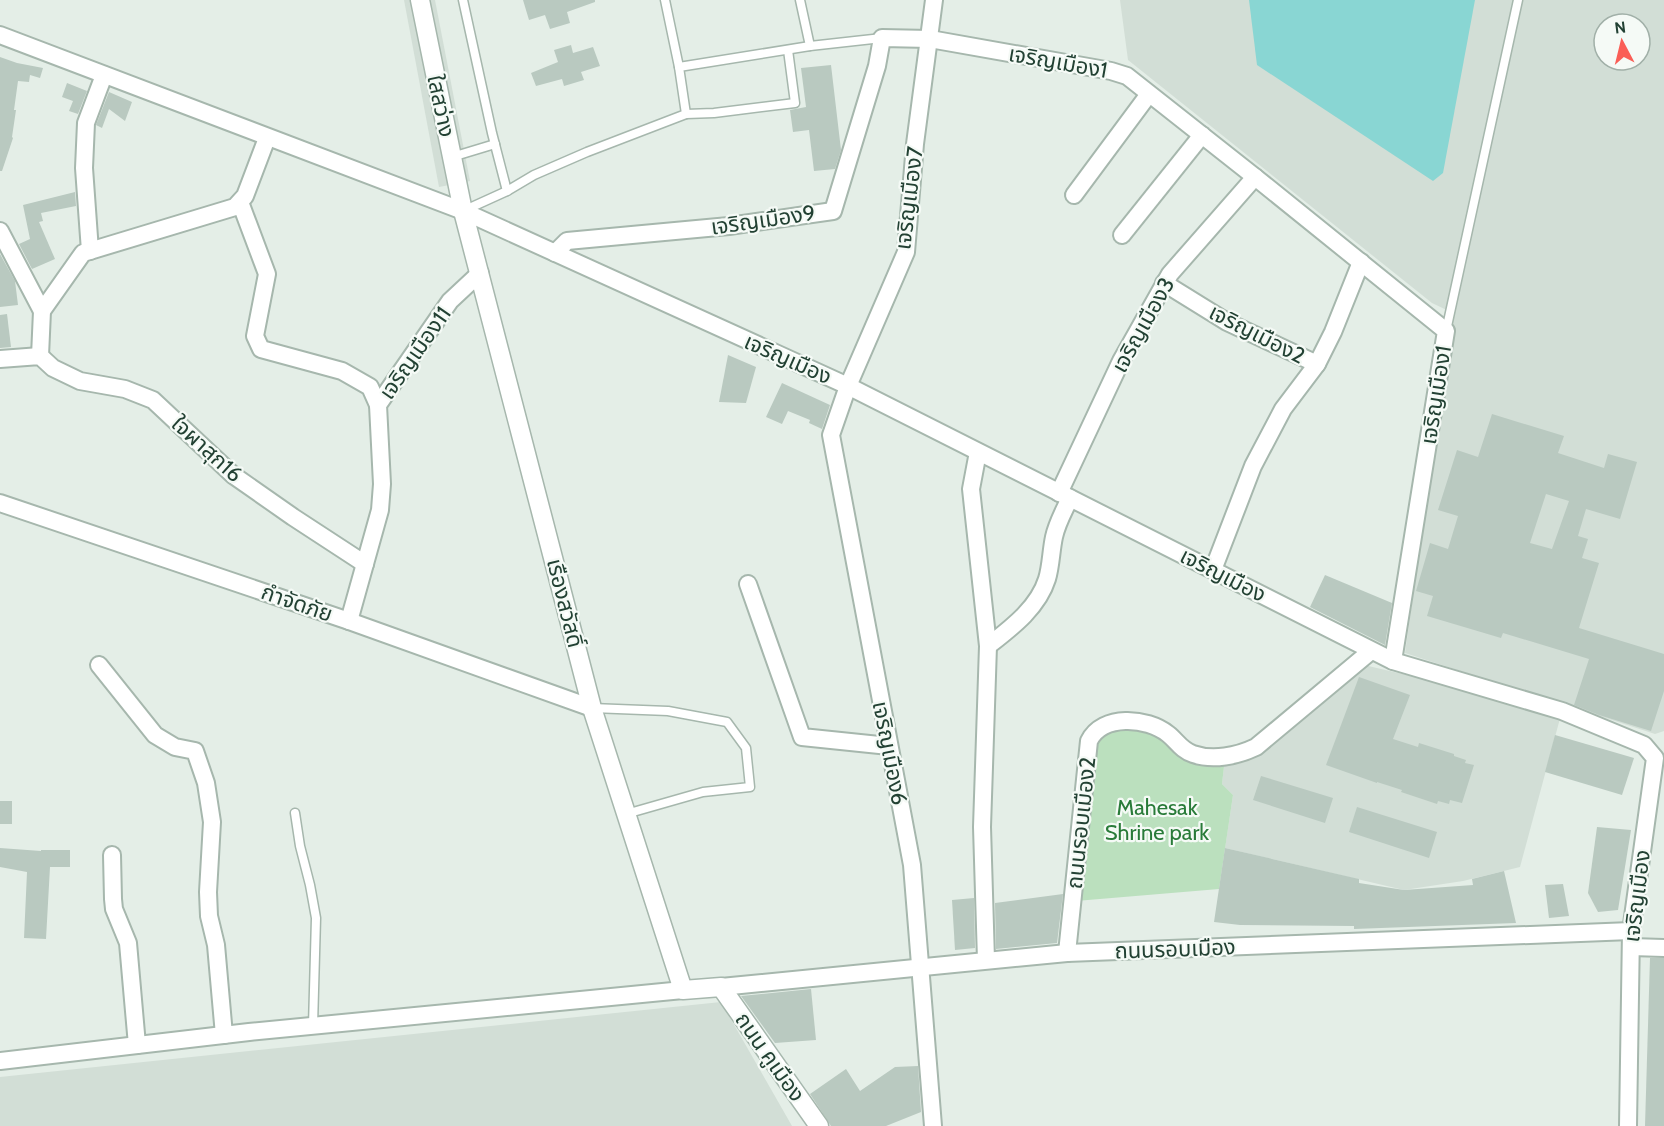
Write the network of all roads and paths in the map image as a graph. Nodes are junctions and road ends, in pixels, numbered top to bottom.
1 (420, 0) edge
2 (464, 0) edge
3 (665, 0) edge
4 (800, 0) edge
5 (934, 0) edge
6 (1518, 0) edge
7 (0, 35) edge
8 (882, 38) junction
9 (930, 39) junction
10 (810, 46) junction
11 (788, 50) junction
12 (679, 67) junction
13 (104, 75) junction
14 (1149, 94) junction
15 (686, 114) junction
16 (1202, 135) junction
17 (267, 138) junction
18 (495, 144) junction
19 (452, 157) junction
20 (1255, 177) junction
21 (507, 191) junction
22 (1074, 195) dead end
23 (240, 202) junction
24 (463, 211) junction
25 (0, 231) edge
26 (1122, 235) dead end
27 (90, 251) junction
28 (555, 253) junction
29 (1361, 262) junction
30 (480, 273) junction
31 (1164, 283) junction
32 (42, 311) junction
33 (1446, 331) junction
34 (40, 357) junction
35 (0, 359) edge
36 (1317, 364) junction
37 (848, 386) junction
38 (378, 405) junction
39 (978, 452) junction
40 (1065, 495) junction
41 (0, 503) edge
42 (365, 564) junction
43 (1213, 570) junction
44 (748, 584) dead end
45 (349, 621) junction
46 (988, 646) junction
47 (1371, 651) junction
48 (1393, 662) junction
49 (99, 665) dead end
50 (592, 708) junction
51 (889, 746) junction
52 (1660, 753) edge
53 (295, 813) dead end
54 (626, 814) junction
55 (112, 855) dead end
56 (1631, 939) junction
57 (1664, 948) edge
58 (1067, 953) junction
59 (986, 960) junction
60 (920, 968) junction
61 (721, 987) junction
62 (683, 990) junction
63 (313, 1026) junction
64 (224, 1035) junction
65 (137, 1045) junction
66 (0, 1061) edge
67 (819, 1126) edge
68 (933, 1126) edge
69 (1628, 1126) edge

1 - 19 street, ใสสว่าง
2 - 18 lane
3 - 12 lane
4 - 10 lane
5 - 9 street, เจริญเมือง7
6 - 33 lane
7 - 13 street, เจริญเมือง
8 - 9 street, เจริญเมือง1
8 - 10 lane
8 - 28 street, เจริญเมือง9
9 - 14 street, เจริญเมือง1
9 - 37 street, เจริญเมือง7
10 - 11 lane
11 - 12 lane
11 - 15 lane
12 - 15 lane
13 - 17 street, เจริญเมือง
13 - 27 street
14 - 16 street, เจริญเมือง1
14 - 22 street
15 - 21 lane
16 - 20 street, เจริญเมือง1
16 - 26 street
17 - 23 street
17 - 24 street, เจริญเมือง
18 - 19 lane
18 - 21 lane
19 - 24 street, ใสสว่าง
20 - 29 street, เจริญเมือง1
20 - 31 street, เจริญเมือง3
21 - 24 lane
23 - 27 street
23 - 38 street
24 - 28 street, เจริญเมือง
24 - 30 street, เรืองสวัสดิ์
25 - 32 street
27 - 32 street
28 - 37 street, เจริญเมือง
29 - 33 street, เจริญเมือง1
29 - 36 street, เจริญเมือง2
30 - 38 street, เจริญเมือง11
30 - 50 street, เรืองสวัสดิ์
31 - 36 street, เจริญเมือง2
31 - 40 street, เจริญเมือง3
32 - 34 street
33 - 48 street, เจริญเมือง1
34 - 35 street
34 - 42 street, ใจผาสุก16
36 - 43 street
37 - 39 street, เจริญเมือง
37 - 51 street, เจริญเมือง6
38 - 42 street, เจริญเมือง11
39 - 40 street, เจริญเมือง
39 - 46 street
40 - 43 street, เจริญเมือง
40 - 46 street, เจริญเมือง3
41 - 45 street, กำจัดภัย
42 - 45 street, เจริญเมือง11
43 - 47 street, เจริญเมือง
44 - 51 street
45 - 50 street, กำจัดภัย
46 - 59 street
47 - 48 street, เจริญเมือง
47 - 58 street, ถนนรอบเมือง2
48 - 52 street, เจริญเมือง
49 - 64 street
50 - 54 street, เรืองสวัสดิ์
50 - 54 lane
51 - 60 street, เจริญเมือง6
52 - 56 street, เจริญเมือง
53 - 63 lane
54 - 62 street, เรืองสวัสดิ์
55 - 65 street
56 - 57 street, ถนนรอบเมือง
56 - 58 street, ถนนรอบเมือง
56 - 69 street, เจริญเมือง
58 - 59 street, ถนนรอบเมือง
59 - 60 street, ถนนรอบเมือง
60 - 61 street, ถนนรอบเมือง
60 - 68 street, เจริญเมือง6
61 - 62 street
61 - 67 street, ถนน คูเมือง
62 - 63 street
63 - 64 street
64 - 65 street
65 - 66 street

